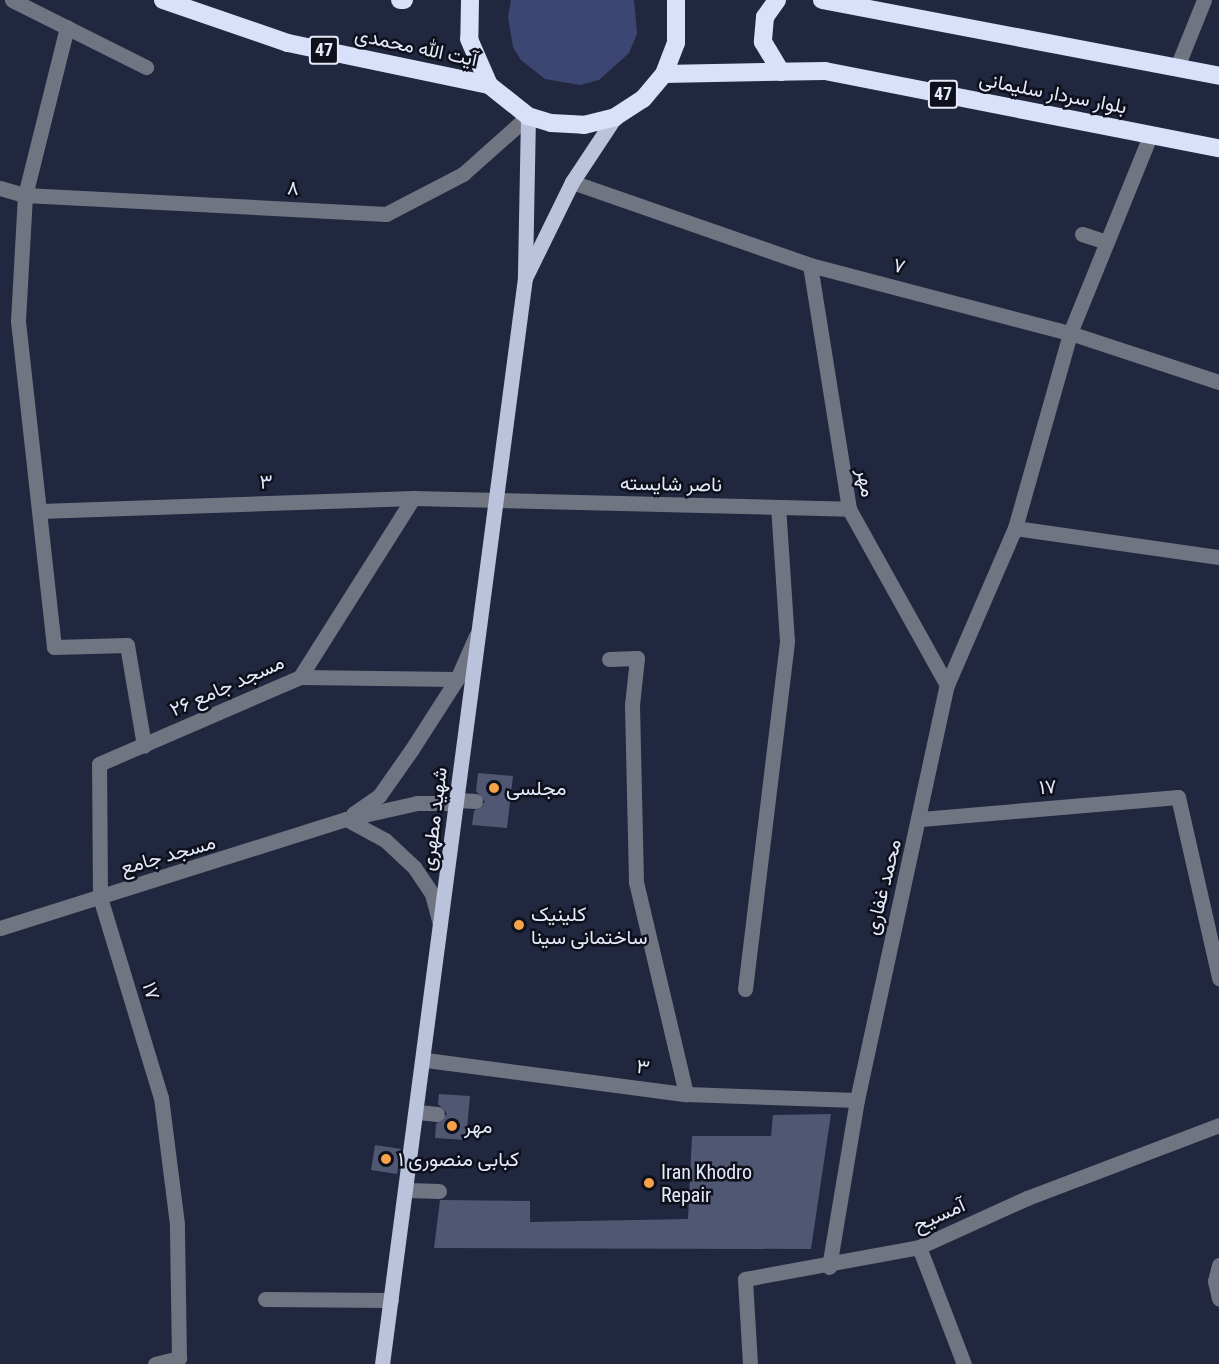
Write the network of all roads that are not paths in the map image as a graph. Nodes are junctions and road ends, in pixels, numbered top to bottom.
1 (12, 0) edge
2 (163, 0) edge
3 (470, 0) edge
4 (676, 0) edge
5 (777, 0) edge
6 (822, 0) edge
7 (1204, 0) edge
8 (67, 27) junction
9 (146, 67) dead end
10 (1177, 67) junction
11 (781, 72) junction
12 (664, 74) junction
13 (1219, 76) edge
14 (489, 85) junction
15 (528, 116) junction
16 (615, 117) junction
17 (1151, 134) junction
18 (1219, 148) edge
19 (572, 182) junction
20 (0, 188) edge
21 (25, 195) junction
22 (1082, 234) dead end
23 (1107, 242) junction
24 (810, 265) junction
25 (525, 278) junction
26 (1070, 333) junction
27 (1219, 381) edge
28 (413, 498) junction
29 (493, 501) junction
30 (778, 507) junction
31 (849, 509) junction
32 (40, 511) junction
33 (1015, 528) junction
34 (1219, 557) edge
35 (477, 632) junction
36 (609, 659) dead end
37 (300, 676) junction
38 (457, 679) junction
39 (947, 685) junction
40 (144, 746) junction
41 (475, 801) dead end
42 (457, 802) junction
43 (346, 819) junction
44 (921, 819) junction
45 (100, 897) junction
46 (441, 925) junction
47 (0, 928) edge
48 (1219, 978) edge
49 (745, 989) dead end
50 (426, 1060) junction
51 (686, 1094) junction
52 (857, 1100) junction
53 (418, 1113) junction
54 (437, 1114) dead end
55 (1219, 1125) edge
56 (407, 1190) junction
57 (439, 1191) dead end
58 (919, 1247) junction
59 (1219, 1265) edge
60 (828, 1267) junction
61 (265, 1299) dead end
62 (1219, 1299) edge
63 (391, 1300) junction
64 (155, 1364) edge
65 (382, 1364) edge
66 (750, 1364) edge
67 (964, 1364) edge

1 - 8 street
2 - 14 highway, آیت الله محمدی / 47
3 - 14 highway, 47
4 - 12 highway, 47
5 - 11 highway
6 - 10 highway
7 - 10 street
8 - 9 street
8 - 21 street
10 - 13 highway
11 - 12 highway, بلوار سردار سلیمانی / 47
11 - 17 highway, بلوار سردار سلیمانی / 47
12 - 16 highway, 47
14 - 15 highway, 47
15 - 16 highway, 47
15 - 21 street, ۸
15 - 25 main road
16 - 19 main road
17 - 18 highway, بلوار سردار سلیمانی / 47
17 - 23 street, محمد غفاری
19 - 24 street, ۷
19 - 25 main road
20 - 21 street
21 - 32 street
22 - 23 street
23 - 26 street, محمد غفاری
24 - 26 street, ۷
24 - 31 street, مهر
25 - 29 main road, شهید مطهری
26 - 27 street, ۷
26 - 33 street, محمد غفاری
28 - 29 street, ۳
28 - 32 street, ۳
28 - 37 street, ۲۶ مسجد جامع
29 - 30 street, ناصر شایسته
29 - 35 main road, شهید مطهری
30 - 31 street, ناصر شایسته
30 - 49 street
31 - 39 street, مهر
32 - 40 street
33 - 34 street
33 - 39 street, محمد غفاری
35 - 38 street
35 - 42 main road, شهید مطهری
36 - 51 street
37 - 38 street
37 - 40 street, ۲۶ مسجد جامع
38 - 43 street
39 - 44 street, محمد غفاری
40 - 45 street, ۲۶ مسجد جامع
41 - 42 street
42 - 43 street
42 - 46 main road, شهید مطهری
43 - 45 street, مسجد جامع
43 - 46 street
44 - 48 street, ۱۷
44 - 52 street, محمد غفاری
45 - 47 street, مسجد جامع
45 - 64 street, ۱۷
46 - 50 main road, شهید مطهری
50 - 51 street, ۳
50 - 53 main road, شهید مطهری
51 - 52 street, ۳
52 - 60 street, محمد غفاری
53 - 54 street
53 - 56 main road, شهید مطهری
55 - 58 street, آمسیح
56 - 57 street
56 - 63 main road, شهید مطهری
58 - 60 street, آمسیح
58 - 67 street
59 - 62 street
60 - 66 street, آمسیح
61 - 63 street
63 - 65 main road, شهید مطهری

